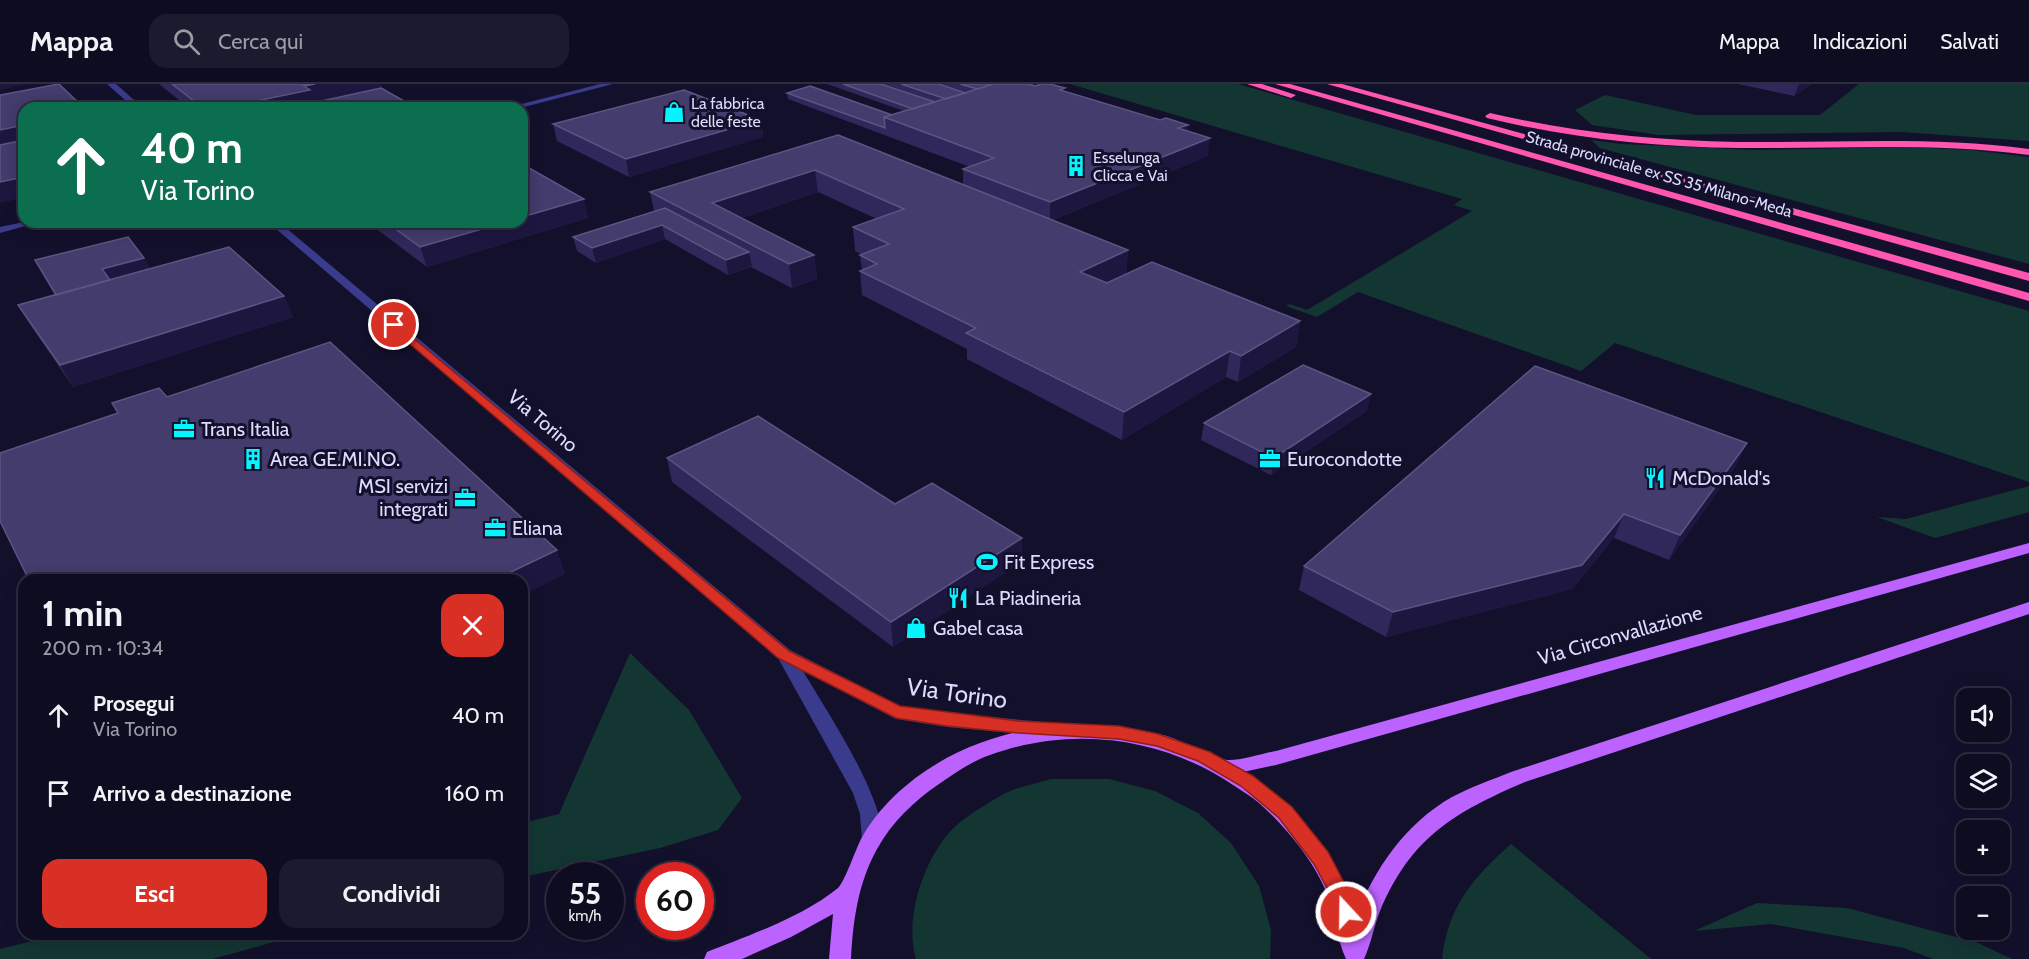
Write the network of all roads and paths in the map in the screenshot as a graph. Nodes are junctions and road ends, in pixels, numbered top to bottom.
1 (111, 84) edge
2 (609, 84) edge
3 (1252, 84) edge
4 (1280, 84) edge
5 (1332, 84) edge
6 (1364, 84) edge
7 (132, 102) edge
8 (528, 104) edge
9 (2029, 152) edge
10 (18, 226) edge
11 (280, 228) edge
12 (0, 230) edge
13 (1876, 253) junction
14 (2029, 277) edge
15 (2029, 297) edge
16 (2029, 549) edge
17 (2029, 608) edge
18 (784, 654) junction
19 (1064, 731) junction
20 (1225, 768) junction
21 (872, 840) junction
22 (848, 893) junction
23 (1355, 957) edge
24 (714, 959) edge
25 (840, 959) edge

1 - 7 street
2 - 8 street
3 - 13 highway
4 - 13 highway, Strada provinciale ex SS 35 Milano-Meda
5 - 14 highway, Strada provinciale ex SS 35 Milano-Meda
6 - 9 highway
10 - 12 street
11 - 18 street, Via Torino
13 - 15 highway, Strada provinciale ex SS 35 Milano-Meda
16 - 20 main road, Via Circonvallazione
17 - 23 main road
18 - 19 street, Via Torino
18 - 21 street, Via Torino
19 - 20 main road
19 - 21 main road
20 - 23 main road
21 - 22 main road
22 - 24 main road
22 - 25 main road

